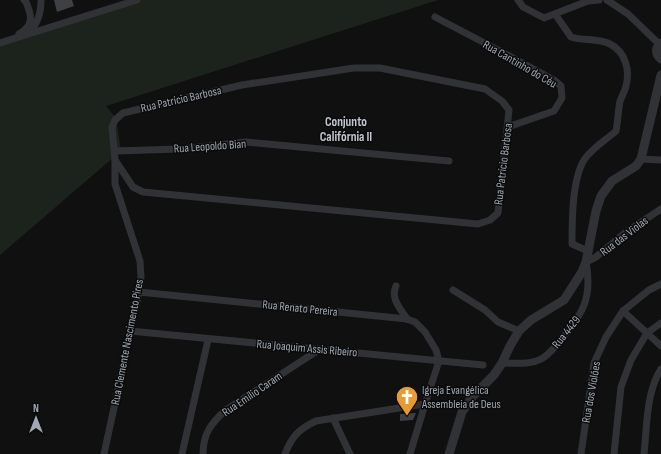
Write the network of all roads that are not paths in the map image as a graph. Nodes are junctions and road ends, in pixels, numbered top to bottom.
1 (24, 0) edge
2 (41, 0) edge
3 (137, 0) edge
4 (518, 0) edge
5 (599, 0) edge
6 (607, 0) edge
7 (555, 14) junction
8 (435, 17) dead end
9 (26, 35) junction
10 (10, 40) junction
11 (0, 43) edge
12 (660, 44) edge
13 (661, 59) edge
14 (661, 65) edge
15 (661, 76) edge
16 (508, 127) junction
17 (115, 151) junction
18 (640, 159) junction
19 (115, 160) junction
20 (661, 160) edge
21 (449, 162) dead end
22 (661, 209) edge
23 (588, 251) junction
24 (586, 262) junction
25 (661, 284) edge
26 (396, 286) dead end
27 (453, 290) dead end
28 (139, 292) junction
29 (623, 311) junction
30 (407, 319) junction
31 (661, 323) edge
32 (130, 331) junction
33 (519, 331) junction
34 (647, 333) junction
35 (208, 340) junction
36 (661, 346) edge
37 (321, 349) junction
38 (439, 361) junction
39 (502, 363) junction
40 (483, 366) dead end
41 (661, 369) edge
42 (425, 404) junction
43 (333, 418) junction
44 (104, 454) edge
45 (182, 454) edge
46 (203, 454) edge
47 (285, 454) edge
48 (350, 454) edge
49 (410, 454) edge
50 (449, 454) edge
51 (583, 454) edge
52 (614, 454) edge
53 (644, 454) edge

1 - 10 street
2 - 9 street
3 - 9 street
4 - 7 street
5 - 7 street
6 - 12 street
7 - 23 street
8 - 16 street, Rua Cantinho do Céu
9 - 10 street
10 - 11 street
12 - 13 street
14 - 15 street
15 - 18 street
16 - 17 street, Rua Patrício Barbosa
16 - 19 street, Rua Patrício Barbosa
17 - 19 street, Rua Patrício Barbosa
17 - 21 street, Rua Leopoldo Bian
18 - 20 street
18 - 23 street, Rua das Violas
19 - 28 street, Rua Clemente Nascimento Pires
22 - 24 street, Rua das Violas
23 - 24 street, Rua das Violas
24 - 33 street, Rua das Violas
24 - 39 street, Rua 4429
25 - 29 street, Rua dos Violões
26 - 30 street
27 - 33 street
28 - 30 street, Rua Renato Pereira
28 - 32 street, Rua Clemente Nascimento Pires
29 - 34 street
29 - 51 street, Rua dos Violões
30 - 38 street, Rua Renato Pereira
31 - 34 street
32 - 35 street, Rua Joaquim Assis Ribeiro
32 - 44 street, Rua Clemente Nascimento Pires
33 - 39 street, Rua das Violas
34 - 36 street
34 - 52 street
35 - 37 street, Rua Joaquim Assis Ribeiro
35 - 45 street
37 - 38 street, Rua Joaquim Assis Ribeiro
37 - 46 street, Rua Emílio Caram
38 - 40 street, Rua Joaquim Assis Ribeiro
38 - 42 street
39 - 50 street, Rua das Violas
41 - 53 street
42 - 43 street
42 - 49 street
43 - 47 street
43 - 48 street

